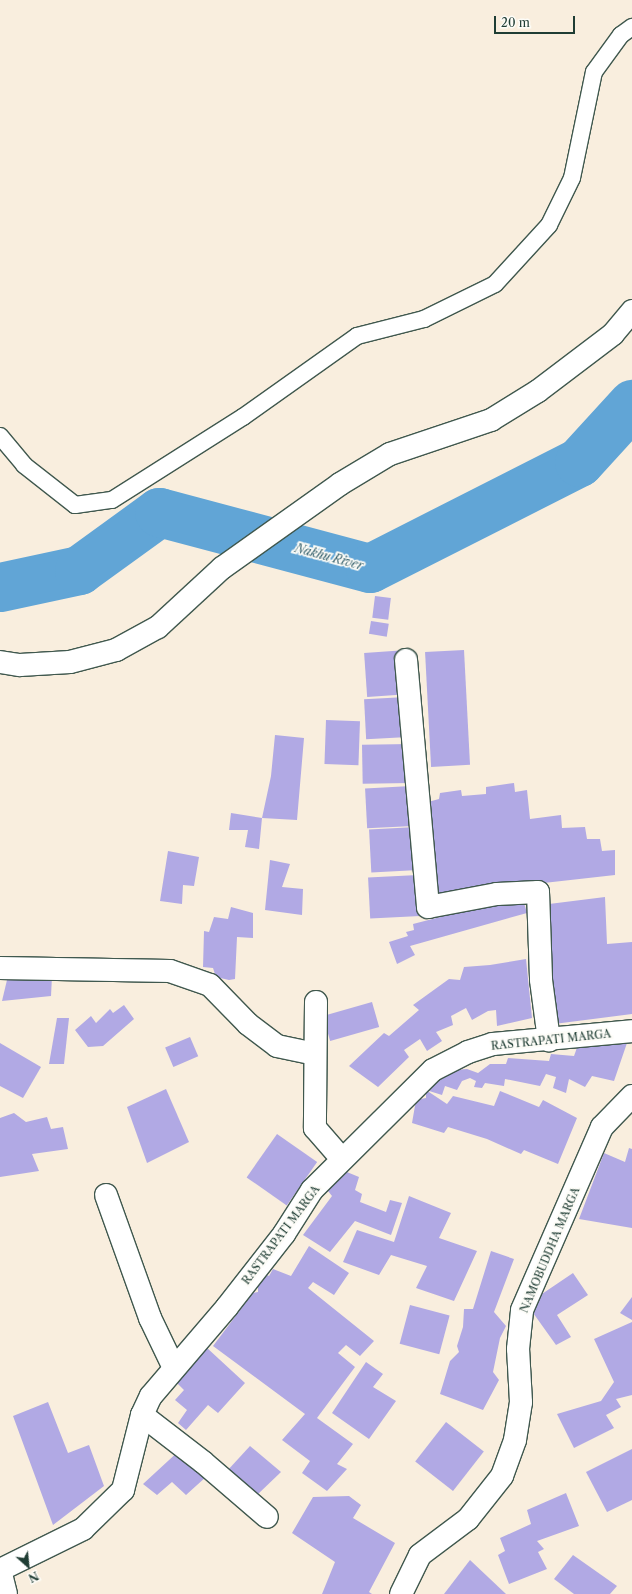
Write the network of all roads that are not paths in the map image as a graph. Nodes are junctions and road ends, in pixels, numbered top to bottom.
1 (632, 27) edge
2 (632, 311) edge
3 (0, 436) edge
4 (406, 660) dead end
5 (0, 662) edge
6 (0, 968) edge
7 (316, 1002) dead end
8 (632, 1030) edge
9 (549, 1040) junction
10 (315, 1054) junction
11 (632, 1096) edge
12 (342, 1159) junction
13 (106, 1195) dead end
14 (174, 1368) junction
15 (142, 1415) junction
16 (267, 1517) dead end
17 (0, 1570) edge
18 (6, 1594) edge
19 (401, 1594) edge

1 - 3 lane
2 - 5 street
4 - 9 street
6 - 10 street
7 - 10 street
8 - 9 street, RASTRAPATI MARGA
9 - 12 street, RASTRAPATI MARGA
10 - 12 street
11 - 19 street, NAMOBUDDHA MARGA
12 - 14 street, RASTRAPATI MARGA
13 - 14 street
14 - 15 street, RASTRAPATI MARGA
15 - 16 street
15 - 17 street, RASTRAPATI MARGA
17 - 18 street

